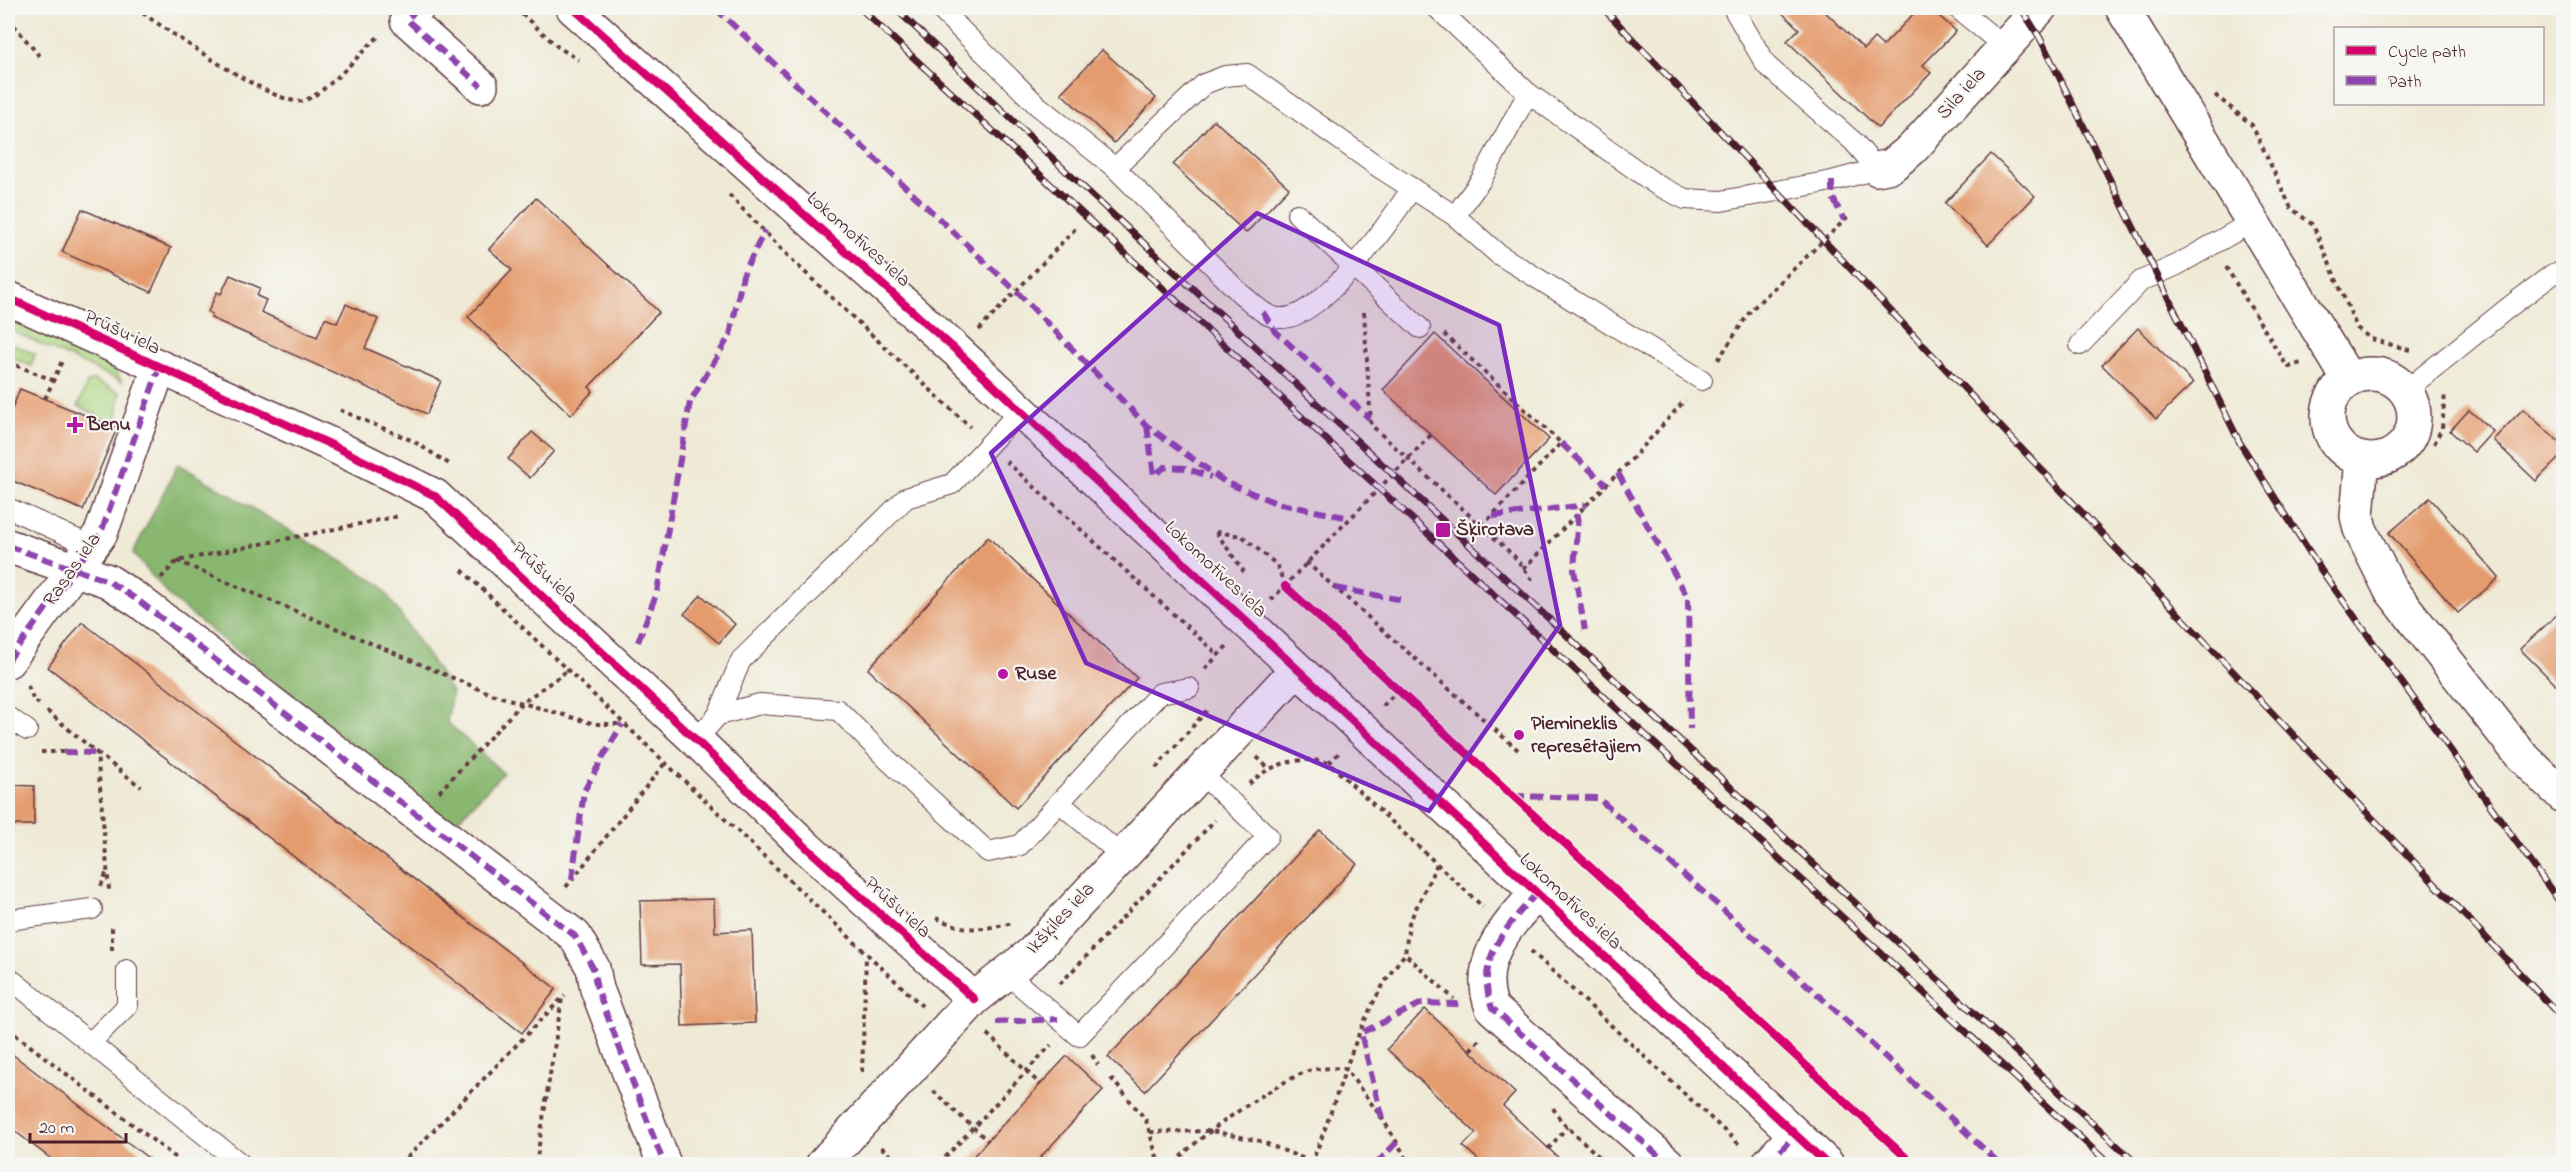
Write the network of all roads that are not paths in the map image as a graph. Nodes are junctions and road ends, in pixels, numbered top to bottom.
1 (417, 8) edge
2 (573, 8) edge
3 (939, 8) edge
4 (1437, 8) edge
5 (1733, 8) edge
6 (1957, 8) edge
7 (2040, 8) edge
8 (2122, 8) edge
9 (2005, 47) junction
10 (481, 86) dead end
11 (1528, 93) junction
12 (1115, 168) junction
13 (1877, 169) junction
14 (1412, 188) junction
15 (1297, 214) dead end
16 (1455, 216) junction
17 (2252, 222) junction
18 (1358, 271) junction
19 (2564, 271) edge
20 (8, 298) edge
21 (1420, 328) road end
22 (2080, 345) dead end
23 (159, 368) junction
24 (1702, 380) dead end
25 (2349, 380) junction
26 (2405, 391) junction
27 (1020, 411) junction
28 (2362, 459) junction
29 (8, 508) edge
30 (8, 546) edge
31 (83, 557) junction
32 (1296, 670) junction
33 (17, 671) edge
34 (1189, 688) dead end
35 (718, 715) junction
36 (8, 717) edge
37 (27, 730) dead end
38 (696, 740) junction
39 (1199, 772) junction
40 (2564, 797) edge
41 (1059, 802) junction
42 (1121, 855) junction
43 (1537, 893) junction
44 (102, 912) road end
45 (8, 920) edge
46 (119, 965) road end
47 (1006, 973) junction
48 (8, 977) edge
49 (974, 999) junction
50 (90, 1043) junction
51 (1795, 1135) junction
52 (1756, 1157) edge
53 (241, 1164) edge
54 (664, 1164) edge
55 (823, 1164) edge
56 (1668, 1164) edge
57 (1827, 1164) edge

1 - 10 street
2 - 27 street, Lokomotīves iela
3 - 12 lane
4 - 11 lane
5 - 13 lane
6 - 9 lane
7 - 9 street, Sila iela
8 - 17 street
9 - 13 street, Sila iela
11 - 13 lane
11 - 16 lane
12 - 14 lane
12 - 18 lane
14 - 16 lane
14 - 18 lane
15 - 18 lane
16 - 24 lane
17 - 22 lane
17 - 25 street
18 - 21 lane
19 - 26 lane
20 - 23 street, Prūšu iela
23 - 31 street, Rasas iela
23 - 38 street, Prūšu iela
25 - 26 street
25 - 28 street
26 - 28 street
27 - 32 street, Lokomotīves iela
27 - 35 lane
28 - 40 street
29 - 31 lane
30 - 31 street
31 - 33 street, Rasas iela
31 - 54 street
32 - 39 street, Ikšķiles iela
32 - 43 street, Lokomotīves iela
34 - 41 lane
35 - 38 lane
35 - 41 lane
36 - 37 lane
38 - 49 street, Prūšu iela
39 - 42 street, Ikšķiles iela
39 - 47 lane
41 - 42 lane
42 - 47 street, Ikšķiles iela
43 - 51 street, Lokomotīves iela
43 - 56 street
44 - 45 lane
46 - 50 lane
47 - 49 street, Ikšķiles iela
48 - 50 lane
49 - 55 street, Ikšķiles iela
50 - 53 lane
51 - 52 street
51 - 57 street, Lokomotīves iela

